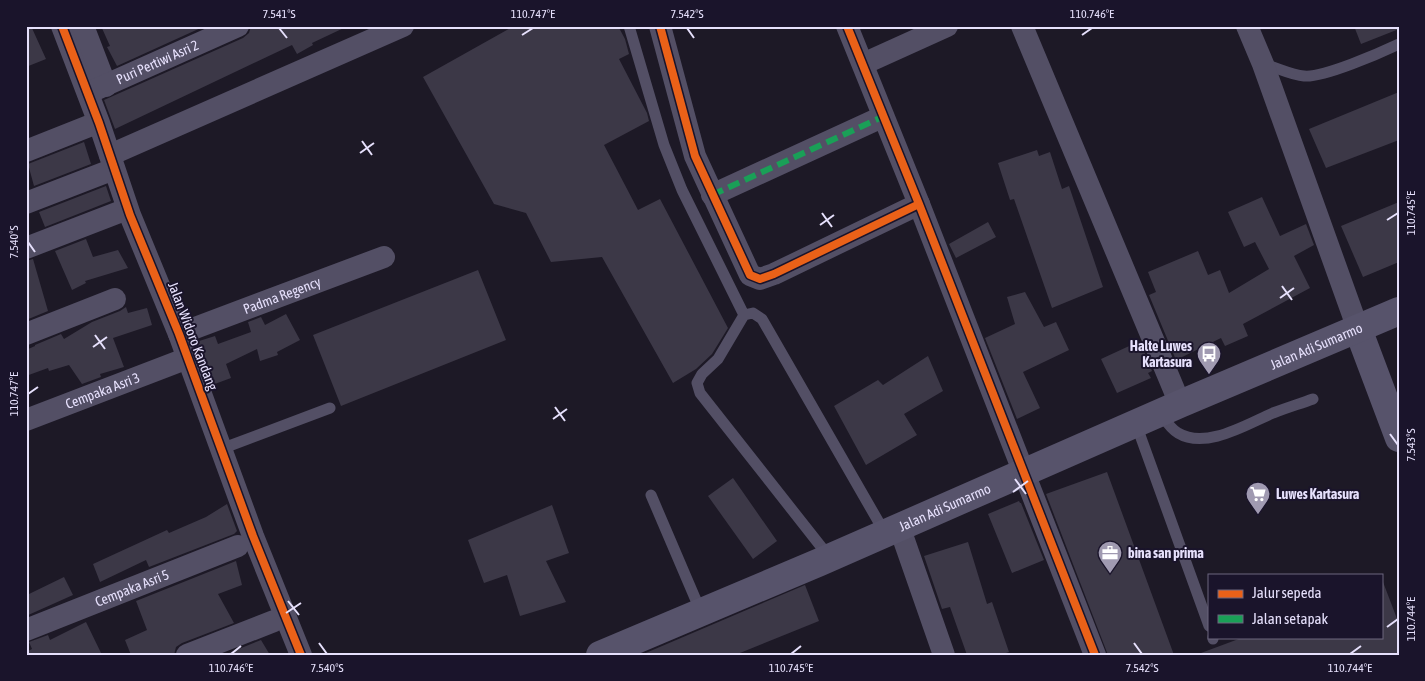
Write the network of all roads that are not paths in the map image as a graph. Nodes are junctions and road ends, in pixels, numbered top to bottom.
1 (62, 26) edge
2 (83, 26) edge
3 (238, 26) edge
4 (403, 26) edge
5 (629, 26) edge
6 (660, 26) edge
7 (847, 26) edge
8 (947, 26) edge
9 (1022, 26) edge
10 (1248, 26) edge
11 (1399, 44) edge
12 (863, 64) junction
13 (1263, 64) junction
14 (97, 90) junction
15 (882, 116) junction
16 (89, 126) dead end
17 (26, 151) edge
18 (112, 162) junction
19 (712, 195) junction
20 (26, 203) edge
21 (919, 204) junction
22 (122, 211) dead end
23 (26, 248) edge
24 (384, 256) dead end
25 (115, 298) dead end
26 (1399, 311) edge
27 (744, 315) junction
28 (1358, 330) junction
29 (26, 334) edge
30 (179, 334) junction
31 (180, 361) dead end
32 (1313, 399) dead end
33 (330, 408) dead end
34 (1159, 414) junction
35 (26, 420) edge
36 (1399, 438) edge
37 (221, 449) junction
38 (1024, 472) junction
39 (651, 495) dead end
40 (892, 530) junction
41 (238, 546) dead end
42 (817, 563) junction
43 (701, 612) junction
44 (274, 621) dead end
45 (1208, 622) edge
46 (26, 630) edge
47 (187, 655) edge
48 (301, 655) edge
49 (600, 655) edge
50 (944, 655) edge
51 (1095, 655) edge

1 - 14 street, Jalan Widoro Kandang
2 - 14 street, Puri Pertiwi Asri 2
3 - 14 street, Puri Pertiwi Asri 2
4 - 18 street
5 - 27 lane
6 - 19 street
7 - 12 street
8 - 12 street
9 - 34 street
10 - 13 street
11 - 13 lane
12 - 15 street
13 - 28 street
14 - 18 street, Jalan Widoro Kandang
15 - 19 street
15 - 21 street
16 - 17 street
18 - 20 street
18 - 30 street, Jalan Widoro Kandang
19 - 21 street
21 - 38 street
22 - 23 street
24 - 30 street, Padma Regency
25 - 29 street
26 - 28 main road, Jalan Adi Sumarmo
27 - 40 lane
27 - 42 lane
28 - 34 main road, Jalan Adi Sumarmo
28 - 36 main road
30 - 37 street, Jalan Widoro Kandang
31 - 35 street, Cempaka Asri 3
32 - 34 lane
33 - 37 lane
34 - 38 main road, Jalan Adi Sumarmo
34 - 45 lane
37 - 48 street, Jalan Widoro Kandang
38 - 40 main road, Jalan Adi Sumarmo
38 - 51 street
39 - 43 lane
40 - 42 main road, Jalan Adi Sumarmo
40 - 50 street
41 - 46 street, Cempaka Asri 5
42 - 43 main road, Jalan Adi Sumarmo
43 - 49 main road, Jalan Adi Sumarmo
44 - 47 street

